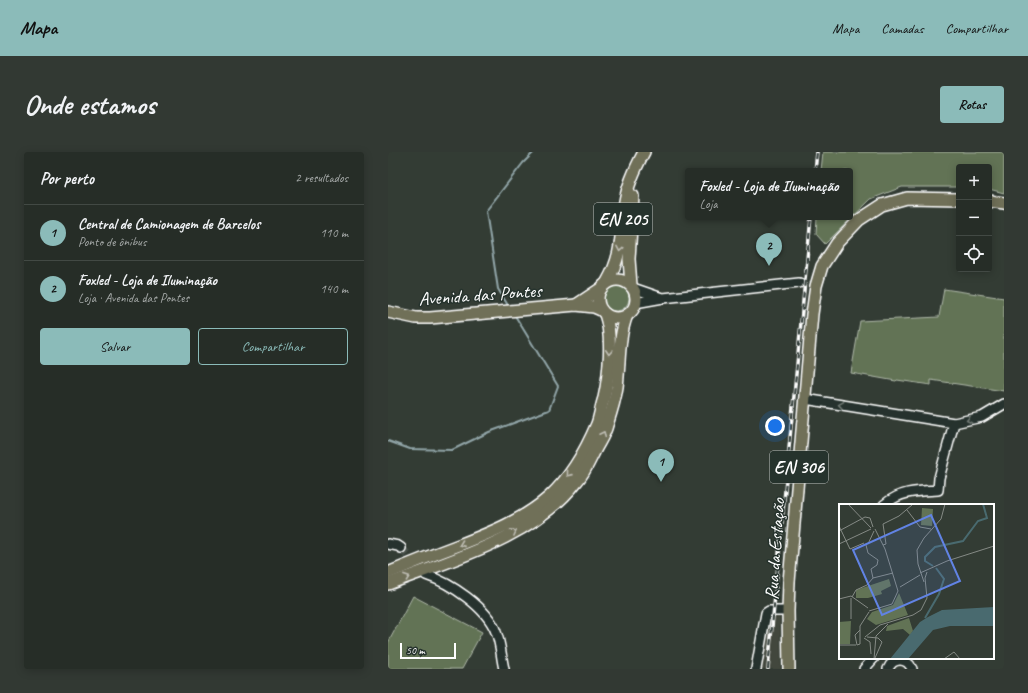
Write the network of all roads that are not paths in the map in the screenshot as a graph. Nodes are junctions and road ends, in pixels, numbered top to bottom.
1 (643, 155) edge
2 (956, 199) edge
3 (992, 201) edge
4 (1004, 203) edge
5 (799, 283) dead end
6 (604, 285) junction
7 (632, 287) junction
8 (663, 298) junction
9 (636, 303) junction
10 (576, 305) junction
11 (388, 312) edge
12 (603, 312) junction
13 (627, 315) junction
14 (805, 399) junction
15 (1004, 404) edge
16 (954, 423) junction
17 (885, 504) edge
18 (388, 544) edge
19 (401, 548) tunnel mouth
20 (388, 573) edge
21 (426, 575) dead end
22 (388, 584) edge
23 (788, 612) junction
24 (873, 659) edge
25 (902, 659) edge
26 (888, 668) edge
27 (504, 669) edge
28 (756, 669) edge
29 (789, 669) edge
30 (864, 669) edge
31 (912, 669) edge

1 -> 6 main road, EN 205
1 - 7 main road, EN 205
2 - 14 main road, Rua da Estação / EN 306
3 - 4 main road
5 - 8 street
6 - 7 main road
6 - 10 main road, Avenida das Pontes
6 - 12 main road, EN 205
7 - 8 street
7 - 9 main road, EN 205
8 - 9 street
9 - 13 main road
10 - 11 main road, Avenida das Pontes
10 - 12 main road, Avenida das Pontes
12 - 13 main road
12 -> 20 main road
22 -> 13 main road
16 -> 14 street
14 - 23 main road, Rua da Estação / EN 306
15 -> 16 street
16 - 17 street
18 - 19 street
21 - 27 street
23 - 28 street
23 - 29 main road, Rua da Estação / EN 306
24 - 30 street
25 - 26 street
25 - 31 street

